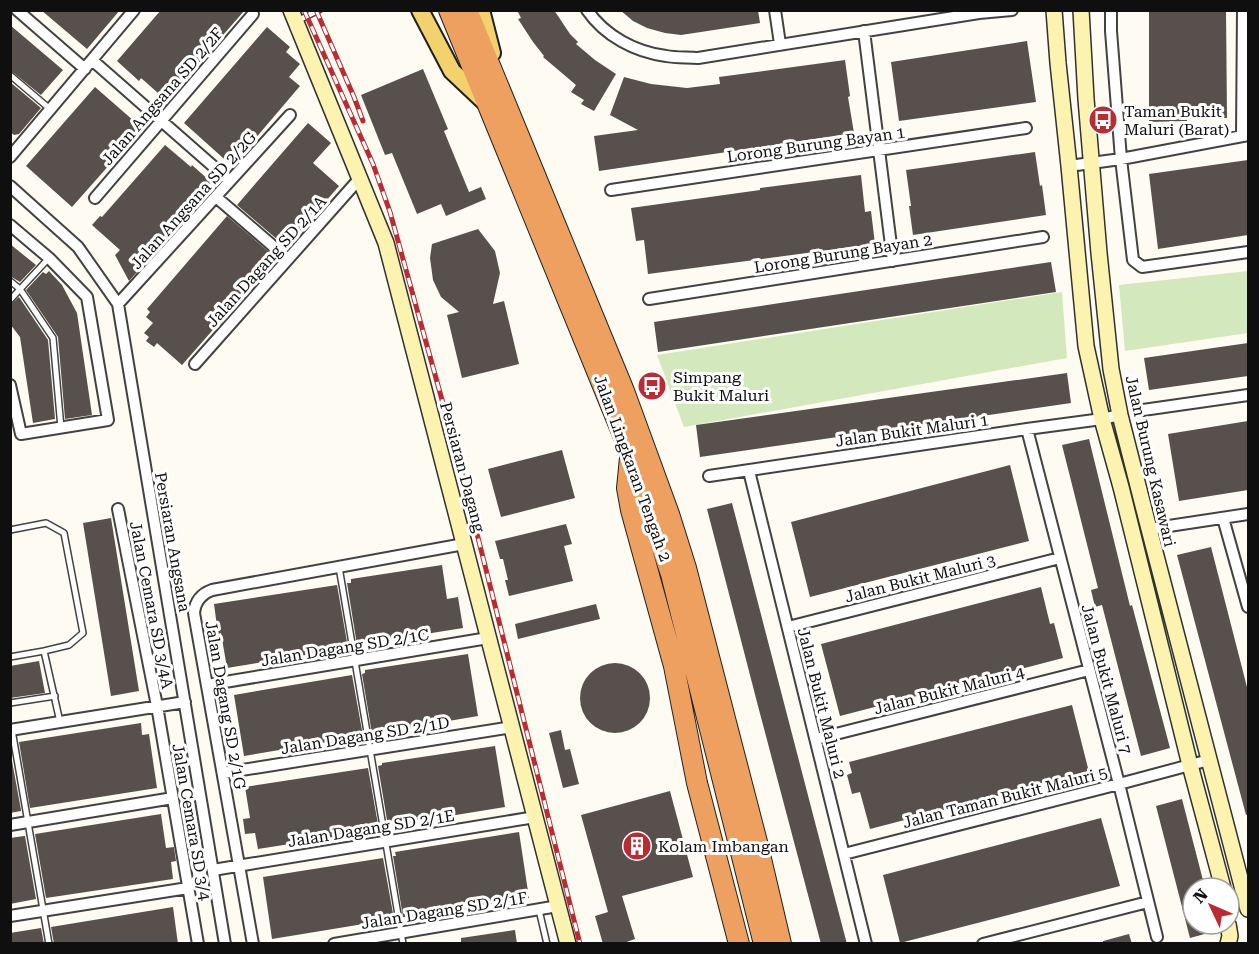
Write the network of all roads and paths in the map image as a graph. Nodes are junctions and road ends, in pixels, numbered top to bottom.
1 (17, 10) edge
2 (134, 10) edge
3 (319, 10) edge
4 (420, 10) edge
5 (449, 10) edge
6 (467, 10) edge
7 (481, 10) edge
8 (587, 10) edge
9 (776, 10) edge
10 (1012, 10) edge
11 (1054, 10) edge
12 (1081, 10) edge
13 (1111, 10) edge
14 (1243, 10) edge
15 (979, 12) edge
16 (253, 14) dead end
17 (293, 16) edge
18 (864, 31) junction
19 (780, 44) junction
20 (88, 65) junction
21 (10, 75) edge
22 (496, 101) junction
23 (51, 110) junction
24 (290, 115) dead end
25 (161, 121) junction
26 (1026, 128) dead end
27 (1245, 135) edge
28 (879, 150) junction
29 (12, 153) edge
30 (1121, 159) junction
31 (1092, 163) junction
32 (1069, 166) junction
33 (360, 178) junction
34 (230, 181) junction
35 (10, 186) edge
36 (611, 190) dead end
37 (216, 197) junction
38 (94, 198) dead end
39 (10, 225) edge
40 (1043, 237) dead end
41 (1248, 252) edge
42 (48, 258) junction
43 (288, 259) junction
44 (893, 261) junction
45 (10, 281) edge
46 (20, 289) junction
47 (649, 299) dead end
48 (10, 300) edge
49 (118, 304) junction
50 (195, 364) dead end
51 (10, 385) edge
52 (1248, 395) edge
53 (1143, 410) dead end
54 (1120, 415) junction
55 (1102, 419) junction
56 (61, 428) junction
57 (1027, 429) junction
58 (630, 452) junction
59 (749, 471) junction
60 (709, 476) dead end
61 (118, 509) dead end
62 (1248, 514) edge
63 (1223, 518) junction
64 (10, 530) edge
65 (1149, 530) junction
66 (464, 544) junction
67 (1060, 558) junction
68 (339, 567) junction
69 (1248, 608) edge
70 (788, 627) junction
71 (488, 638) junction
72 (44, 651) junction
73 (10, 657) edge
74 (355, 660) junction
75 (1089, 670) junction
76 (207, 685) junction
77 (54, 696) junction
78 (185, 702) junction
79 (10, 703) edge
80 (157, 706) junction
81 (60, 722) junction
82 (512, 728) junction
83 (11, 730) edge
84 (816, 740) junction
85 (370, 750) junction
86 (1209, 759) junction
87 (1190, 765) junction
88 (223, 773) junction
89 (1119, 784) junction
90 (173, 798) junction
91 (535, 817) junction
92 (28, 822) junction
93 (10, 825) edge
94 (386, 841) junction
95 (844, 854) junction
96 (239, 865) junction
97 (213, 870) junction
98 (720, 872) junction
99 (1220, 876) edge
100 (188, 888) junction
101 (1148, 902) junction
102 (558, 906) junction
103 (1248, 909) edge
104 (539, 910) junction
105 (43, 911) junction
106 (10, 916) edge
107 (1157, 937) dead end
108 (402, 938) edge
109 (49, 944) edge
110 (198, 944) edge
111 (225, 944) edge
112 (253, 944) edge
113 (333, 944) edge
114 (547, 944) edge
115 (568, 944) edge
116 (729, 944) edge
117 (739, 944) edge
118 (764, 944) edge
119 (781, 944) edge
120 (866, 944) edge
121 (983, 944) edge

1 - 20 street
2 - 20 street
3 - 17 lane
4 - 22 main road
5 - 22 highway, Jalan Lingkaran Tengah 2
6 - 22 highway, Jalan Lingkaran Tengah 2
7 - 22 main road
8 - 19 street
9 - 19 street
10 - 15 street
11 - 32 street, Jalan Burung Kasawari
12 - 31 street, Jalan Burung Kasawari
13 - 30 street
14 - 27 street
15 - 18 street
16 - 25 street, Jalan Angsana SD 2/2F
17 - 33 street, Persiaran Dagang
18 - 19 street
18 - 28 street
20 - 23 street
20 - 25 street
21 - 23 lane
22 - 58 highway, Jalan Lingkaran Tengah 2
22 - 119 highway, Jalan Lingkaran Tengah 2
23 - 29 street
24 - 34 street, Jalan Angsana SD 2/2G
25 - 34 street
25 - 38 street, Jalan Angsana SD 2/2F
26 - 28 street, Lorong Burung Bayan 1
27 - 30 street
28 - 36 street, Lorong Burung Bayan 1
28 - 44 street
30 - 31 street
30 - 41 street
31 - 32 street
31 - 54 street, Jalan Burung Kasawari
32 - 55 street, Jalan Burung Kasawari
33 - 43 street, Jalan Dagang SD 2/1A
33 - 66 street, Persiaran Dagang
34 - 37 street, Jalan Angsana SD 2/2G
35 - 49 street, Persiaran Angsana
37 - 43 street
37 - 49 street, Jalan Angsana SD 2/2G
39 - 42 street
40 - 44 street, Lorong Burung Bayan 2
42 - 46 lane
42 - 56 street
43 - 50 street, Jalan Dagang SD 2/1A
44 - 47 street, Lorong Burung Bayan 2
45 - 46 lane
46 - 48 lane
46 - 56 lane
49 - 78 street, Persiaran Angsana
51 - 56 street
52 - 53 street
54 - 55 street, Jalan Bukit Maluri 1
54 - 65 street, Jalan Burung Kasawari
55 - 57 street, Jalan Bukit Maluri 1
55 - 87 street, Jalan Burung Kasawari
57 - 59 street, Jalan Bukit Maluri 1
57 - 67 street, Jalan Bukit Maluri 7
58 - 98 highway
58 - 118 highway, Jalan Lingkaran Tengah 2
59 - 60 street, Jalan Bukit Maluri 1
59 - 70 street, Jalan Bukit Maluri 2
61 - 80 street, Jalan Cemara SD 3/4A
62 - 63 street
63 - 65 street
63 - 69 street
64 - 72 lane
65 - 86 street, Jalan Burung Kasawari
66 - 68 street, Jalan Dagang SD 2/1G
66 - 71 street, Persiaran Dagang
67 - 70 street, Jalan Bukit Maluri 3
67 - 75 street, Jalan Bukit Maluri 7
68 - 74 lane
68 - 76 street, Jalan Dagang SD 2/1G
70 - 84 street, Jalan Bukit Maluri 2
71 - 74 street, Jalan Dagang SD 2/1C
71 - 82 street, Persiaran Dagang
72 - 73 lane
72 - 77 lane
74 - 76 street, Jalan Dagang SD 2/1C
74 - 85 lane
75 - 84 street, Jalan Bukit Maluri 4
75 - 89 street, Jalan Bukit Maluri 7
76 - 88 street, Jalan Dagang SD 2/1G
77 - 79 lane
77 - 81 lane
78 - 80 street
78 - 97 street, Persiaran Angsana
80 - 81 street
80 - 90 street, Jalan Cemara SD 3/4
81 - 83 street
82 - 85 street, Jalan Dagang SD 2/1D
82 - 91 street, Persiaran Dagang
83 - 92 lane
84 - 95 street, Jalan Bukit Maluri 2
85 - 88 street, Jalan Dagang SD 2/1D
85 - 94 lane
86 - 87 street, Jalan Taman Bukit Maluri 5
86 - 103 street, Jalan Burung Kasawari
87 - 89 street, Jalan Taman Bukit Maluri 5
87 - 99 street, Jalan Burung Kasawari
88 - 96 street, Jalan Dagang SD 2/1G
89 - 95 street, Jalan Taman Bukit Maluri 5
89 - 101 street, Jalan Bukit Maluri 7
90 - 92 street
90 - 100 street, Jalan Cemara SD 3/4
91 - 94 street, Jalan Dagang SD 2/1E
91 - 102 street, Persiaran Dagang
92 - 93 street
92 - 105 lane
94 - 96 street, Jalan Dagang SD 2/1E
94 - 108 lane
95 - 120 street, Jalan Bukit Maluri 2
96 - 97 street, Jalan Dagang SD 2/1E
96 - 112 street, Jalan Dagang SD 2/1G
97 - 111 street, Persiaran Angsana
98 - 116 highway
98 - 117 highway
100 - 105 street
100 - 110 street, Jalan Cemara SD 3/4
101 - 107 street, Jalan Bukit Maluri 7
101 - 121 street
102 - 104 street, Jalan Dagang SD 2/1F
102 - 115 street, Persiaran Dagang
104 - 108 street, Jalan Dagang SD 2/1F
104 - 114 lane
105 - 106 street
105 - 109 lane
108 - 113 street, Jalan Dagang SD 2/1F

